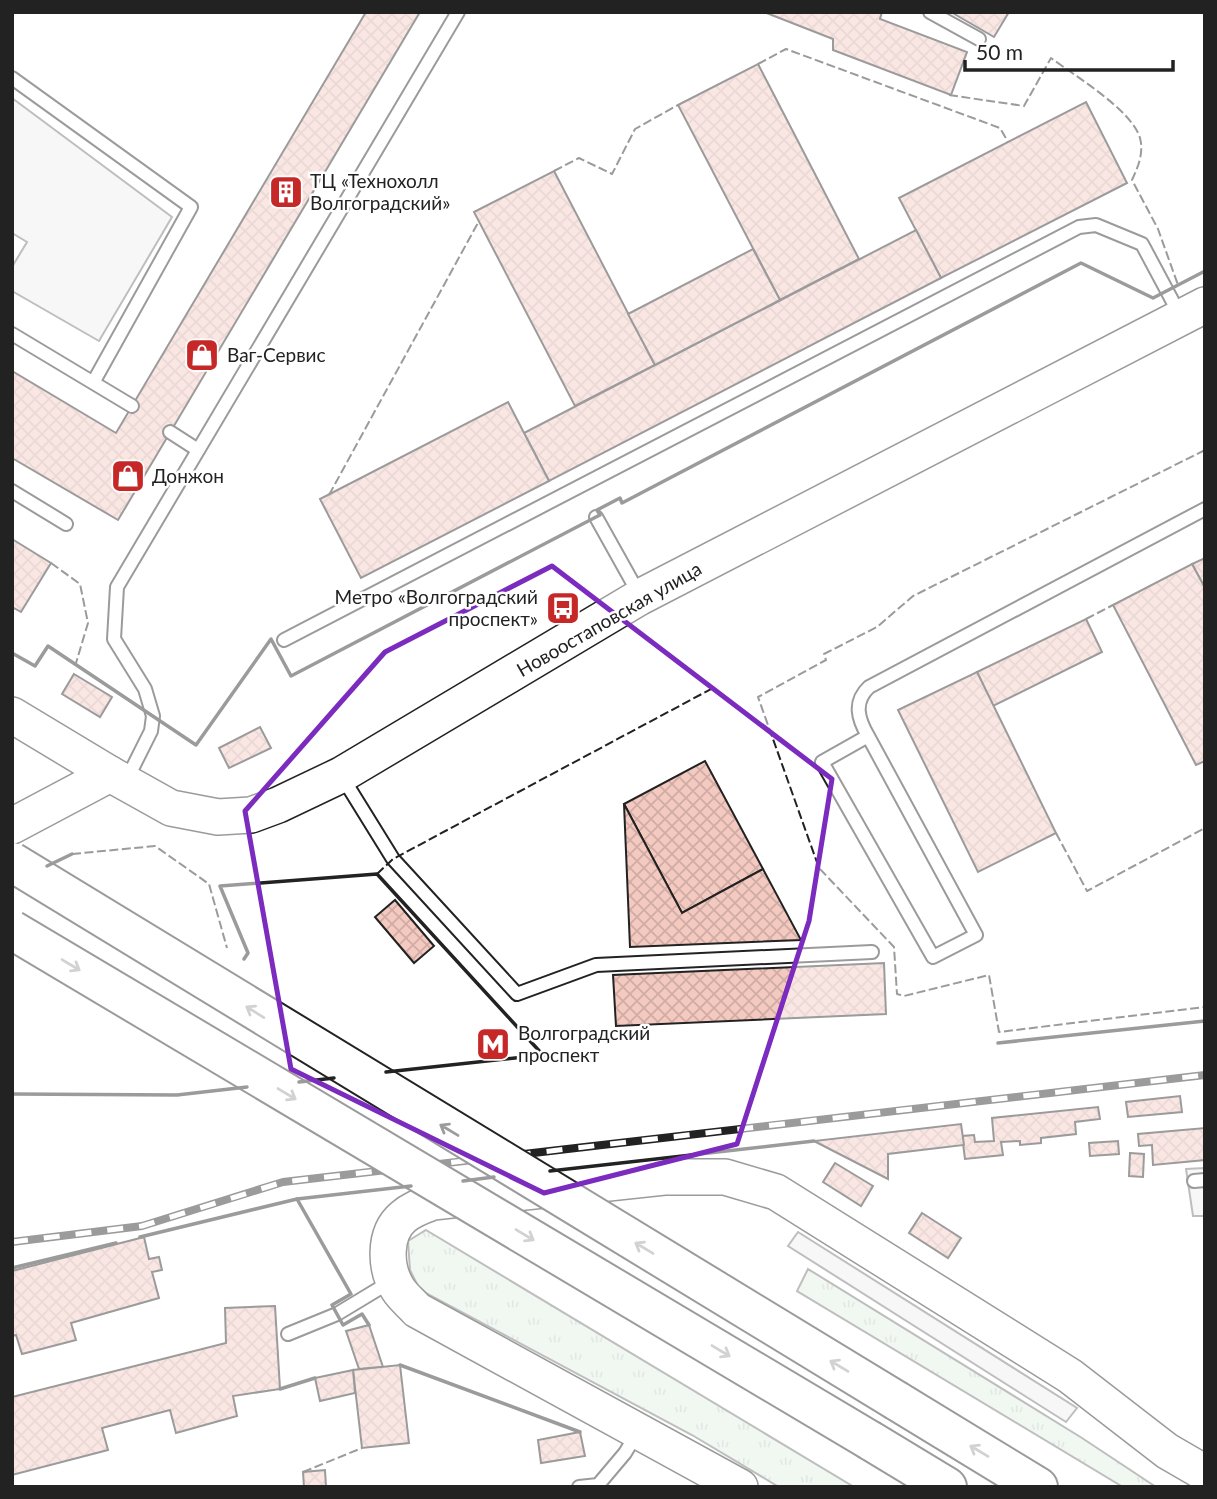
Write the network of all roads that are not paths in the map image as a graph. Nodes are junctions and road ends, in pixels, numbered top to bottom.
1 (458, 12) edge
2 (930, 12) edge
3 (979, 39) dead end
4 (12, 78) edge
5 (1193, 311) edge
6 (12, 334) edge
7 (94, 382) junction
8 (132, 406) dead end
9 (170, 432) dead end
10 (198, 450) junction
11 (12, 491) edge
12 (1205, 509) edge
13 (596, 517) dead end
14 (66, 523) dead end
15 (640, 597) junction
16 (284, 640) dead end
17 (12, 715) edge
18 (868, 736) junction
19 (341, 775) junction
20 (118, 778) junction
21 (12, 826) edge
22 (12, 862) edge
23 (12, 930) edge
24 (872, 952) dead end
25 (393, 1280) junction
26 (288, 1334) dead end
27 (639, 1430) junction
28 (1205, 1473) edge
29 (579, 1487) edge
30 (740, 1487) edge
31 (947, 1487) edge
32 (1038, 1487) edge

1 - 10 lane
2 - 3 lane
4 - 7 lane
5 - 15 main road, Новоостаповская улица
5 - 16 lane
6 - 7 lane
7 - 8 lane
9 - 10 lane
10 - 20 lane
11 - 14 lane
12 - 18 lane
13 - 15 lane
15 - 19 main road, Новоостаповская улица
17 - 20 main road, Новоостаповская улица
18 - 18 lane
19 - 20 main road, Новоостаповская улица
19 - 24 lane
20 - 21 main road
32 -> 22 main road, bridge
23 -> 31 main road, bridge
25 - 26 lane
25 - 27 main road
25 - 28 main road
27 - 29 lane
27 - 30 main road

